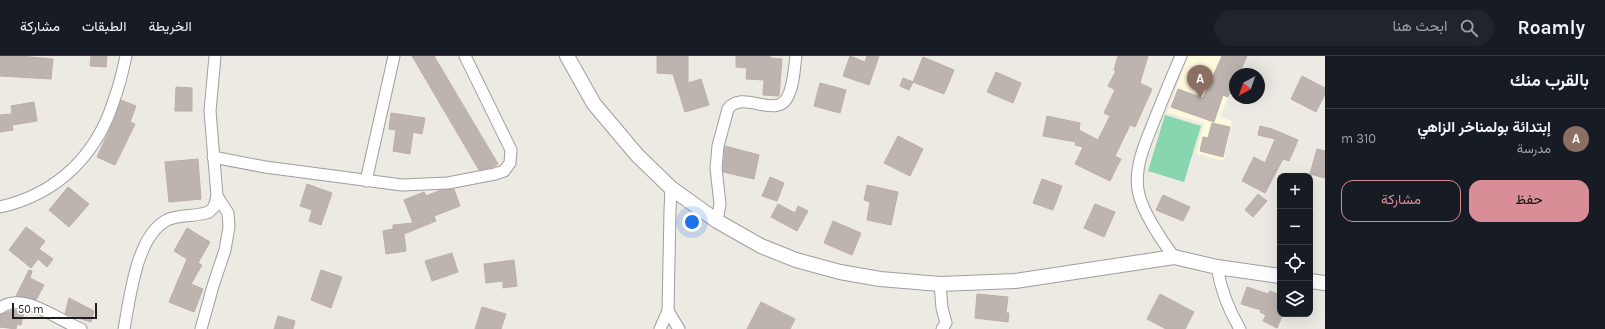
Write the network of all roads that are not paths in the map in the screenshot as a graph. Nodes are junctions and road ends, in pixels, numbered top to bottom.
1 (126, 56) edge
2 (215, 56) edge
3 (394, 56) edge
4 (465, 56) edge
5 (567, 56) edge
6 (796, 56) edge
7 (1181, 56) edge
8 (213, 157) junction
9 (366, 181) junction
10 (671, 188) junction
11 (217, 196) junction
12 (0, 207) edge
13 (716, 222) junction
14 (1174, 257) junction
15 (1218, 267) junction
16 (1277, 276) edge
17 (1313, 281) edge
18 (1325, 283) edge
19 (940, 284) junction
20 (0, 308) edge
21 (668, 311) junction
22 (946, 327) edge
23 (81, 329) edge
24 (124, 329) edge
25 (201, 329) edge
26 (660, 329) edge
27 (679, 329) edge
28 (1240, 329) edge

1 - 12 street
2 - 8 street
3 - 9 street
4 - 9 street
5 - 10 street
6 - 13 street
7 - 14 street
8 - 9 street
8 - 11 street
10 - 13 street
10 - 21 street
11 - 24 street
11 - 25 street
13 - 19 street
14 - 15 street
14 - 19 street
15 - 16 street
15 - 28 street
17 - 18 street
19 - 22 street
20 - 23 street
21 - 26 street
21 - 27 street

